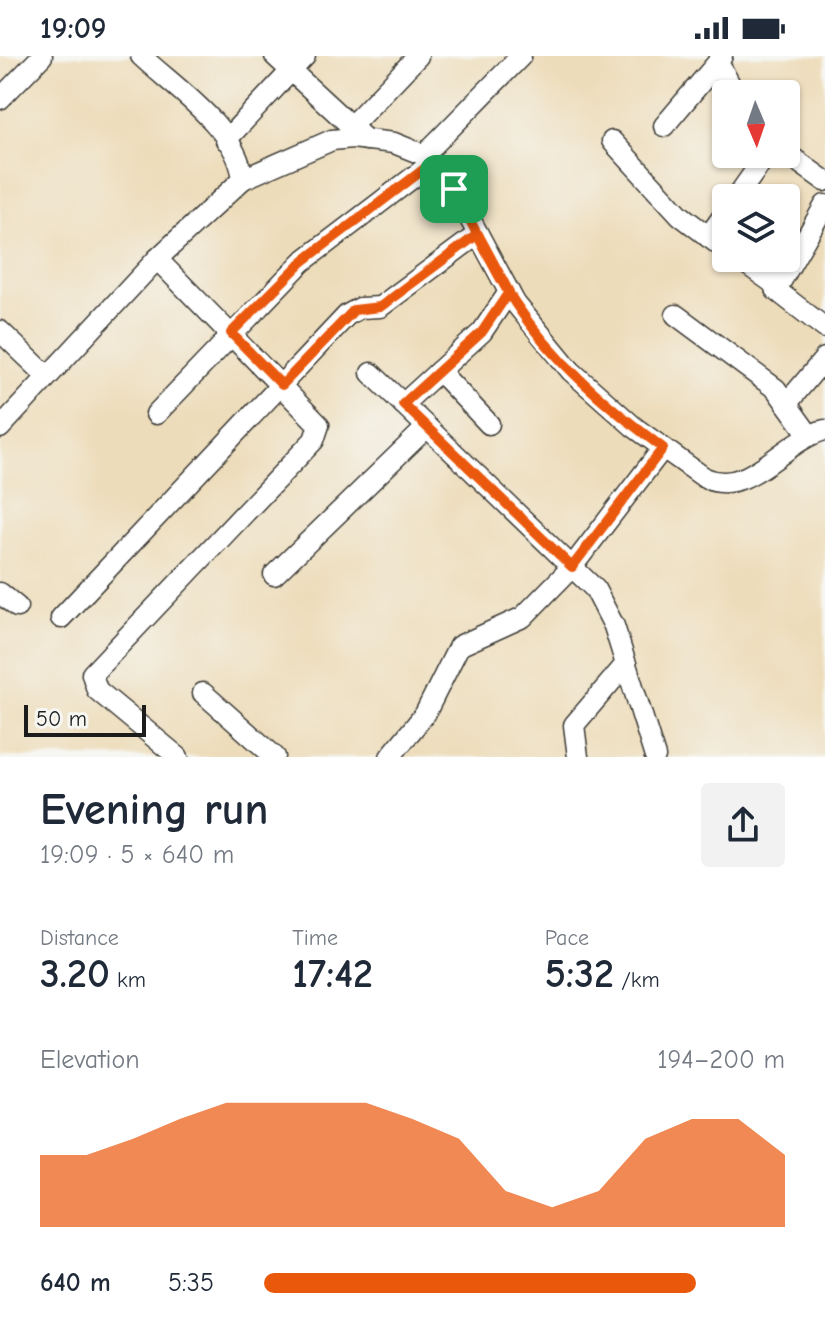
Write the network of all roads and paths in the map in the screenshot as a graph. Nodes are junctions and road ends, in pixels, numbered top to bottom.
1 (42, 56) edge
2 (141, 56) edge
3 (275, 56) edge
4 (418, 56) edge
5 (521, 56) edge
6 (720, 59) edge
7 (298, 63) edge
8 (729, 80) edge
9 (0, 99) edge
10 (664, 126) dead end
11 (359, 133) junction
12 (226, 140) junction
13 (612, 141) dead end
14 (428, 159) junction
15 (800, 163) edge
16 (243, 179) junction
17 (825, 181) edge
18 (825, 205) edge
19 (712, 231) edge
20 (478, 234) junction
21 (708, 237) junction
22 (712, 240) edge
23 (157, 259) junction
24 (758, 272) edge
25 (776, 290) junction
26 (509, 292) junction
27 (676, 315) dead end
28 (825, 328) edge
29 (0, 331) edge
30 (231, 333) junction
31 (825, 358) edge
32 (439, 371) junction
33 (371, 373) dead end
34 (47, 376) junction
35 (282, 385) junction
36 (788, 402) junction
37 (403, 404) junction
38 (156, 414) dead end
39 (489, 424) dead end
40 (427, 427) junction
41 (0, 428) edge
42 (817, 433) edge
43 (663, 448) junction
44 (572, 567) junction
45 (274, 575) dead end
46 (0, 593) edge
47 (17, 607) dead end
48 (61, 618) dead end
49 (626, 664) junction
50 (203, 693) dead end
51 (648, 753) edge
52 (178, 757) edge
53 (275, 757) edge
54 (390, 757) edge
55 (578, 757) edge

1 - 9 street
2 - 12 street
3 - 7 street
4 - 11 street
5 - 14 street
6 - 8 street
6 - 10 street
7 - 11 street
7 - 12 street
11 - 14 street
11 - 16 street
12 - 16 street
13 - 21 street
14 - 20 street
14 - 30 street
15 - 17 street
16 - 23 street
18 - 25 street
19 - 21 street
20 - 26 street
20 - 35 street
21 - 22 street
23 - 30 street
23 - 34 street
24 - 25 street
25 - 28 street
26 - 32 street
26 - 43 street
27 - 36 street
29 - 34 street
30 - 35 street
30 - 38 street
31 - 36 street
32 - 37 street
32 - 39 street
33 - 37 street
34 - 41 street
35 - 48 street
35 - 52 street
36 - 42 street
37 - 40 street
40 - 44 street
40 - 45 street
42 - 43 street
43 - 44 street
44 - 49 street
44 - 54 street
46 - 47 street
49 - 51 street
49 - 55 street
50 - 53 street

